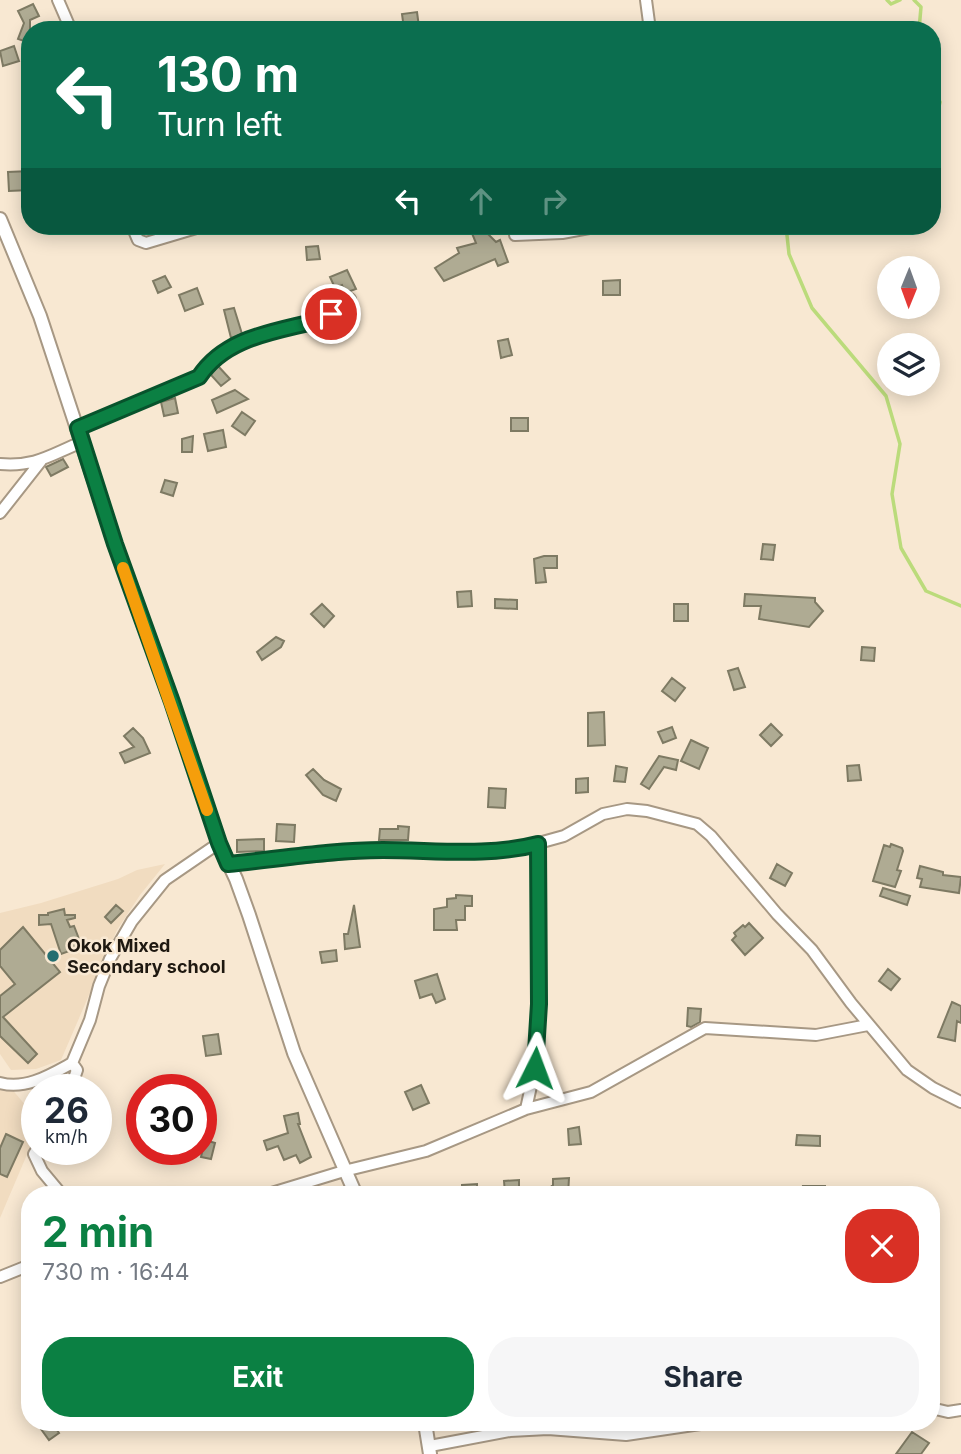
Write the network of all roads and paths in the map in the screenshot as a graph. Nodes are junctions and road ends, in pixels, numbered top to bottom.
1 (58, 0) edge
2 (646, 0) edge
3 (67, 21) edge
4 (649, 21) edge
5 (0, 219) edge
6 (136, 235) edge
7 (176, 235) edge
8 (350, 299) dead end
9 (78, 428) junction
10 (82, 442) junction
11 (41, 461) junction
12 (0, 464) edge
13 (0, 513) edge
14 (219, 843) junction
15 (538, 844) junction
16 (228, 864) junction
17 (868, 1025) junction
18 (72, 1063) junction
19 (76, 1074) edge
20 (0, 1083) edge
21 (961, 1102) edge
22 (526, 1109) junction
23 (40, 1165) edge
24 (344, 1171) junction
25 (55, 1186) edge
26 (295, 1186) edge
27 (352, 1186) edge
28 (21, 1269) edge
29 (0, 1277) edge
30 (940, 1410) edge
31 (961, 1410) edge
32 (426, 1431) edge
33 (510, 1431) edge
34 (574, 1431) edge
35 (653, 1431) edge
36 (430, 1450) edge

1 - 3 street
2 - 4 street
5 - 9 street
6 - 7 street
8 - 9 street
9 - 10 street
10 - 11 street
10 - 14 street
11 - 12 street
11 - 13 street
14 - 16 street
14 - 18 street
15 - 16 street
15 - 17 street
15 - 22 street
16 - 24 street
17 - 21 street
17 - 22 street
18 - 19 street
18 - 20 street
22 - 24 street
23 - 25 street
24 - 26 street
24 - 27 street
28 - 29 street
30 - 31 street
32 - 36 street
33 - 36 street
34 - 35 street

